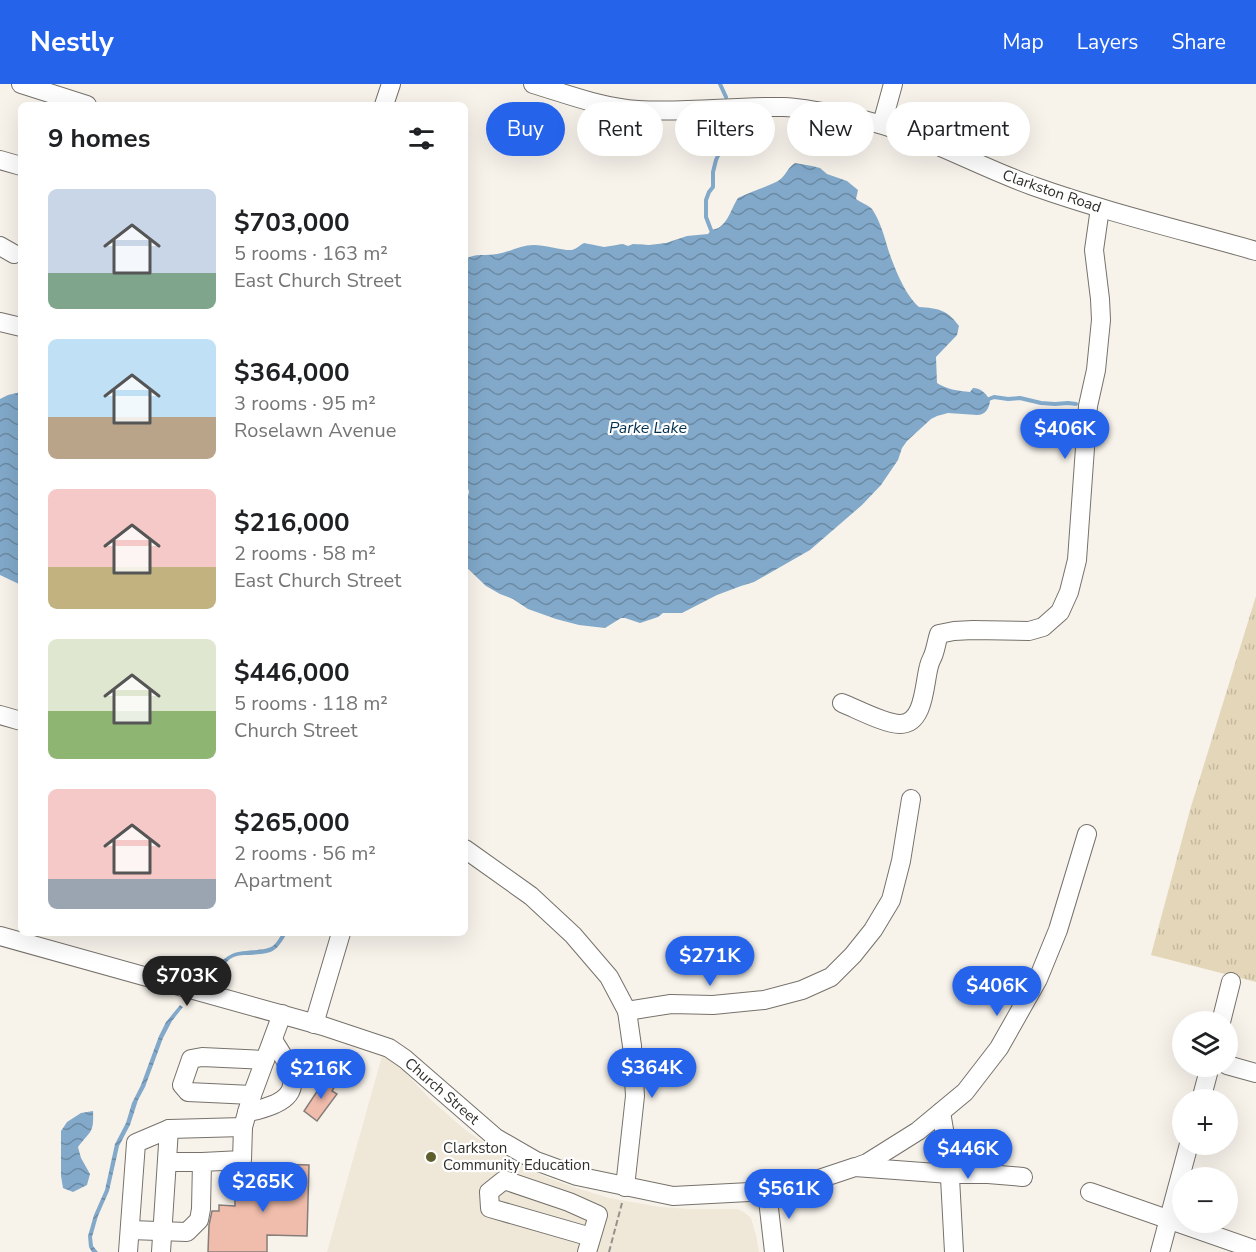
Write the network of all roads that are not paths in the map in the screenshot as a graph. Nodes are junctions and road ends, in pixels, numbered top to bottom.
1 (21, 84) edge
2 (391, 84) edge
3 (533, 84) edge
4 (893, 84) edge
5 (78, 102) edge
6 (385, 102) edge
7 (882, 124) junction
8 (0, 160) edge
9 (18, 165) edge
10 (1100, 208) junction
11 (1256, 251) edge
12 (0, 322) edge
13 (18, 326) edge
14 (842, 703) dead end
15 (0, 715) edge
16 (18, 720) edge
17 (911, 799) dead end
18 (1087, 834) dead end
19 (468, 851) edge
20 (0, 936) edge
21 (340, 936) edge
22 (1231, 982) dead end
23 (627, 1011) junction
24 (1224, 1011) edge
25 (282, 1014) junction
26 (314, 1024) junction
27 (273, 1040) junction
28 (265, 1060) junction
29 (1238, 1068) edge
30 (1256, 1073) edge
31 (248, 1111) junction
32 (941, 1112) junction
33 (169, 1129) junction
34 (1186, 1155) edge
35 (167, 1162) junction
36 (202, 1162) junction
37 (855, 1167) junction
38 (950, 1174) junction
39 (1023, 1177) dead end
40 (767, 1191) junction
41 (1090, 1192) dead end
42 (624, 1195) junction
43 (1169, 1220) junction
44 (130, 1230) junction
45 (163, 1231) junction
46 (589, 1245) edge
47 (1256, 1250) edge
48 (128, 1252) edge
49 (161, 1252) edge
50 (774, 1252) edge
51 (954, 1252) edge
52 (1160, 1252) edge

1 - 5 street
2 - 6 street
3 - 7 street, Clarkston Road
4 - 7 street
7 - 10 street, Clarkston Road
8 - 9 street
10 - 11 street, Clarkston Road
10 - 14 street
12 - 13 street
15 - 16 street
17 - 23 street
18 - 32 street
19 - 23 street
20 - 25 street, Church Street
21 - 26 street
22 - 24 street
23 - 42 street
25 - 26 street, Church Street
25 - 27 street
26 - 42 street, Church Street
27 - 28 street
27 - 31 street
28 - 31 street
28 - 31 street
29 - 30 street
31 - 33 street
31 - 36 street
32 - 37 street
32 - 38 street
33 - 35 street
33 - 44 street
34 - 43 street
35 - 36 street
35 - 45 street
36 - 45 street
37 - 38 street, Church Street
37 - 40 street, Church Street
38 - 39 street, Church Street
38 - 51 street
40 - 42 street, Church Street
40 - 50 street
41 - 43 street
43 - 47 street
43 - 52 street
44 - 45 street
44 - 48 street
45 - 49 street
46 - 46 street

